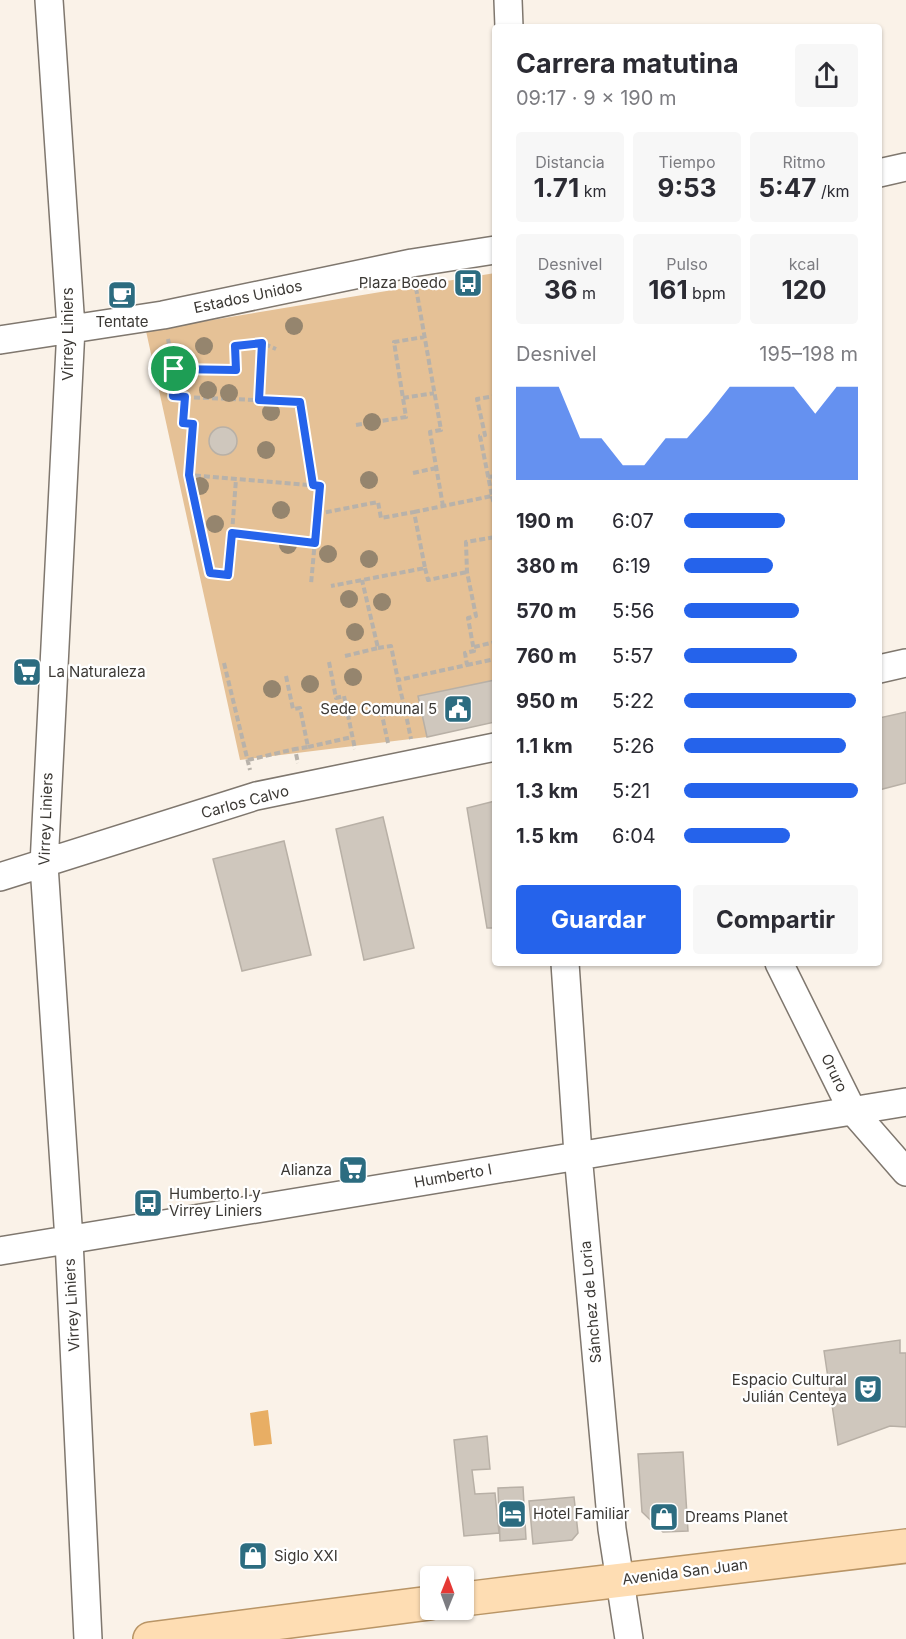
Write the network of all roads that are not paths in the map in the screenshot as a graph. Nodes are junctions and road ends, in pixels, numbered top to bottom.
1 (49, 0) edge
2 (508, 0) edge
3 (509, 24) edge
4 (906, 167) edge
5 (882, 172) edge
6 (492, 250) edge
7 (71, 328) junction
8 (0, 340) edge
9 (906, 663) edge
10 (882, 668) edge
11 (492, 748) edge
12 (44, 865) junction
13 (0, 877) edge
14 (565, 966) edge
15 (780, 966) edge
16 (906, 1102) edge
17 (852, 1110) junction
18 (578, 1154) junction
19 (906, 1172) edge
20 (69, 1240) junction
21 (0, 1251) edge
22 (906, 1546) edge
23 (621, 1579) junction
24 (474, 1598) edge
25 (420, 1605) edge
26 (88, 1639) edge
27 (150, 1639) edge
28 (629, 1639) edge

1 - 7 street, Virrey Liniers
2 - 3 street
4 - 5 street
6 - 7 street, Estados Unidos
7 - 8 street, Estados Unidos
7 - 12 street, Virrey Liniers
9 - 10 street
11 - 12 street, Carlos Calvo
12 - 13 street, Carlos Calvo
12 - 20 street, Virrey Liniers
14 - 18 street, Sánchez de Loria
15 - 17 street, Oruro
16 - 17 street, Humberto I
17 - 18 street, Humberto I
17 - 19 street, Oruro
18 - 20 street, Humberto I
18 - 23 street, Sánchez de Loria
20 - 21 street, Humberto I
20 - 26 street, Virrey Liniers
22 - 23 main road, Avenida San Juan
23 - 24 main road, Avenida San Juan
23 - 28 street, Sánchez de Loria
25 - 27 main road

